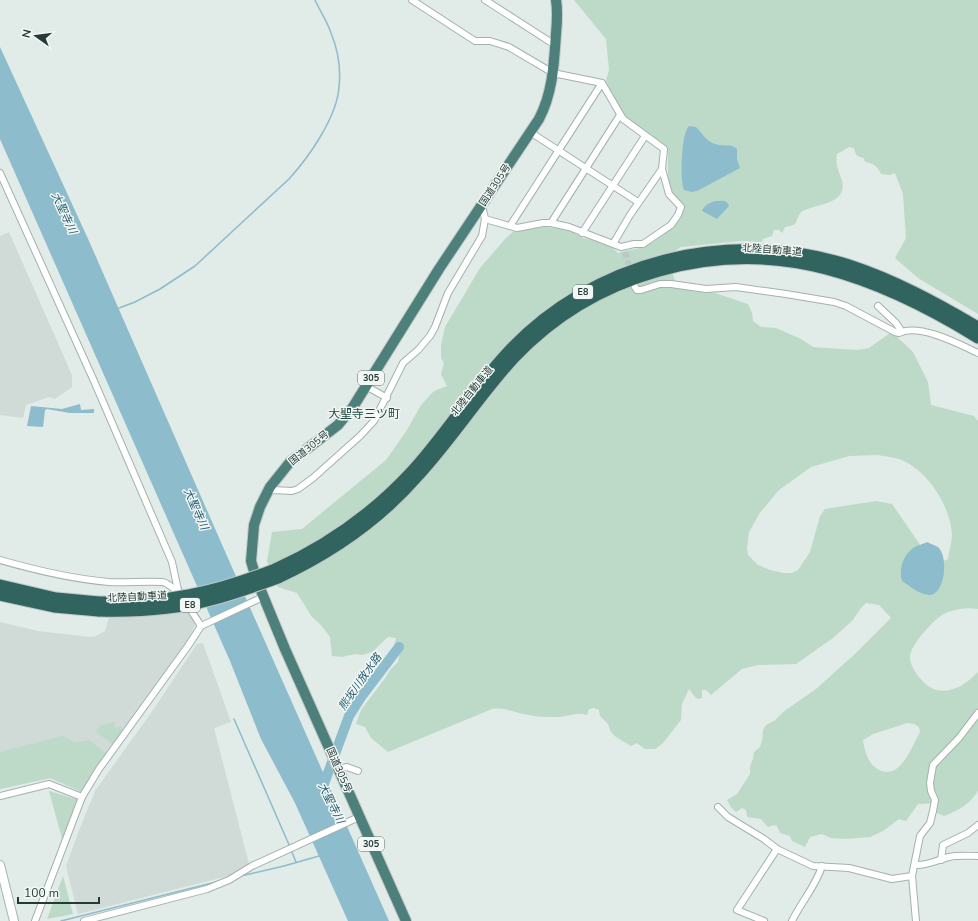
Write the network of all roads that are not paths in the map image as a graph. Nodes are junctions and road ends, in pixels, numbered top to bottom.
1 (412, 0) edge
2 (485, 0) edge
3 (556, 0) edge
4 (555, 45) junction
5 (553, 73) junction
6 (602, 84) junction
7 (620, 116) junction
8 (530, 132) junction
9 (645, 136) junction
10 (559, 151) junction
11 (585, 168) junction
12 (662, 169) junction
13 (0, 173) edge
14 (612, 186) junction
15 (638, 202) junction
16 (482, 206) junction
17 (485, 219) junction
18 (550, 223) junction
19 (510, 226) junction
20 (582, 233) junction
21 (613, 244) junction
22 (635, 287) dead end
23 (878, 306) dead end
24 (978, 327) edge
25 (902, 332) junction
26 (978, 338) edge
27 (978, 353) edge
28 (366, 386) junction
29 (387, 398) junction
30 (268, 491) junction
31 (0, 560) edge
32 (276, 573) junction
33 (0, 585) edge
34 (178, 590) junction
35 (0, 595) edge
36 (261, 598) junction
37 (99, 606) junction
38 (201, 626) junction
39 (978, 713) edge
40 (338, 767) junction
41 (358, 771) dead end
42 (0, 796) edge
43 (82, 797) junction
44 (718, 807) dead end
45 (359, 817) junction
46 (978, 825) edge
47 (777, 849) junction
48 (978, 856) edge
49 (941, 860) junction
50 (0, 865) edge
51 (915, 865) junction
52 (822, 866) junction
53 (912, 876) junction
54 (14, 921) edge
55 (35, 921) edge
56 (84, 921) edge
57 (406, 921) edge
58 (764, 921) edge
59 (792, 921) edge
60 (916, 921) edge

1 - 5 street
2 - 4 street
3 - 4 highway, 国道305号 / 305
4 - 5 highway, 国道305号 / 305
5 - 6 street
5 - 8 highway, 国道305号 / 305
6 - 7 street
6 - 10 street
7 - 9 street
7 - 11 street
8 - 10 street
8 - 16 highway, 国道305号 / 305
9 - 12 street
9 - 14 street
10 - 11 street
10 - 19 street
11 - 14 street
11 - 18 street
12 - 15 street
12 - 21 street
13 - 34 street
14 - 15 street
14 - 20 street
15 - 21 street
16 - 17 street
16 - 28 highway, 国道305号 / 305
17 - 19 street
17 - 29 street
18 - 19 street
18 - 20 street
20 - 21 street
22 - 25 street
23 - 25 street
24 - 32 highway, 北陸自動車道 / E8
25 - 27 street
26 - 32 highway, 北陸自動車道 / E8
28 - 29 street
28 - 30 highway, 国道305号 / 305
29 - 30 street
30 - 36 highway, 国道305号 / 305
31 - 34 street
32 - 37 highway, 北陸自動車道 / E8, bridge
33 - 37 highway, 北陸自動車道 / E8
34 - 38 street
35 - 37 highway, 北陸自動車道 / E8
36 - 38 street
36 - 40 highway, 国道305号 / 305
38 - 43 street
39 - 51 street
40 - 41 street
40 - 45 highway, 国道305号 / 305
42 - 43 street
43 - 55 street
44 - 47 street
45 - 56 street
45 - 57 highway, 国道305号 / 305
46 - 49 street
47 - 52 street
47 - 58 street
48 - 49 street
49 - 51 street
50 - 54 main road
51 - 53 street
52 - 53 street
52 - 59 street
53 - 60 street

